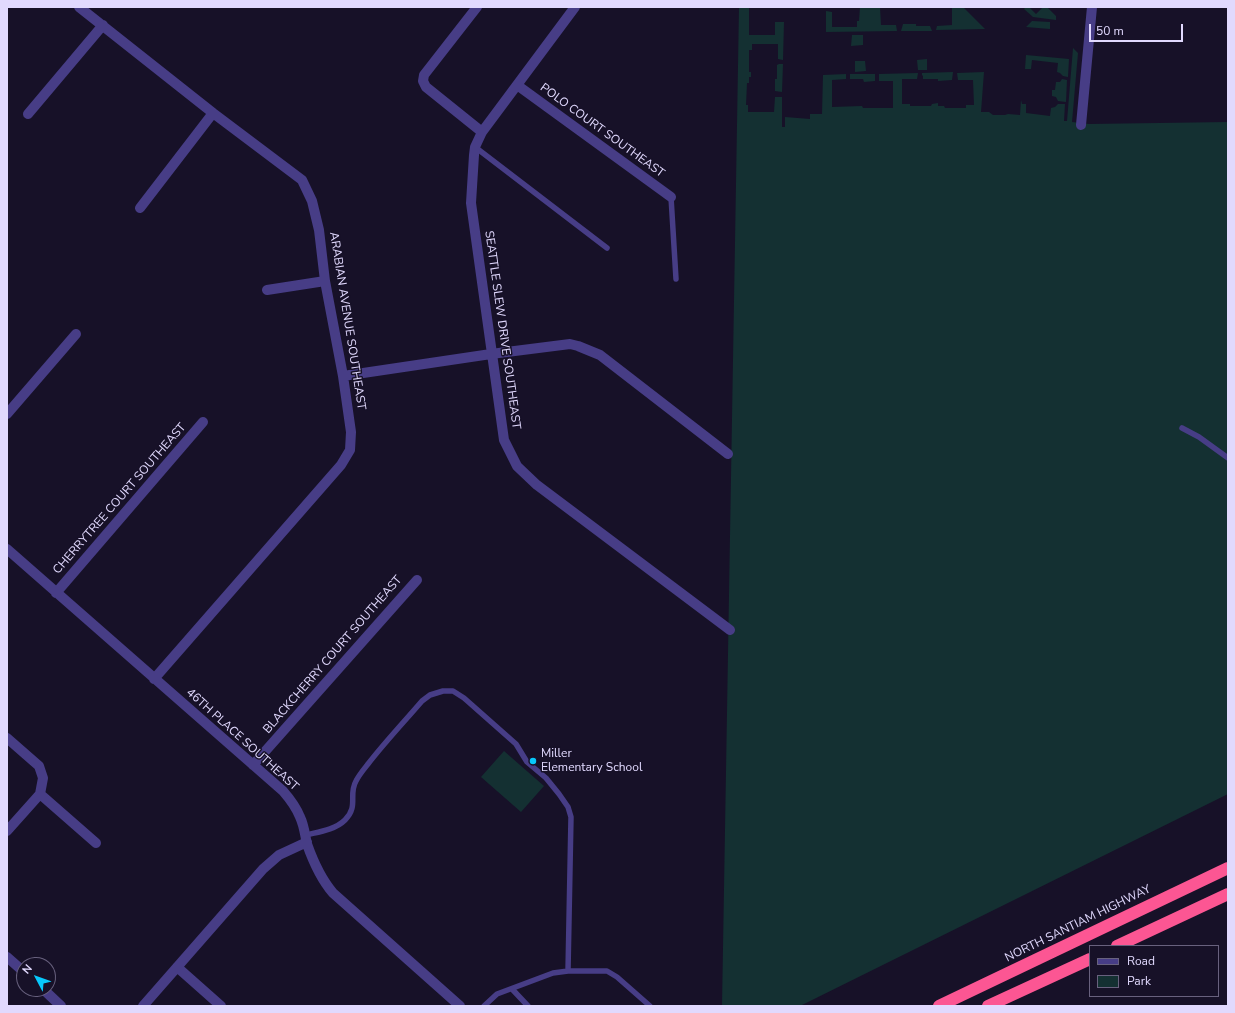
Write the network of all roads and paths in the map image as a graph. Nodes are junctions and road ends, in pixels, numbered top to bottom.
1 (79, 7) edge
2 (477, 7) edge
3 (575, 7) edge
4 (1092, 7) edge
5 (103, 25) junction
6 (517, 85) junction
7 (213, 113) junction
8 (28, 114) dead end
9 (1081, 125) dead end
10 (482, 132) junction
11 (475, 147) junction
12 (671, 197) joint
13 (140, 208) dead end
14 (607, 248) dead end
15 (676, 279) dead end
16 (325, 281) junction
17 (267, 290) dead end
18 (76, 334) dead end
19 (492, 354) junction
20 (343, 376) junction
21 (7, 414) edge
22 (203, 422) dead end
23 (1182, 428) dead end
24 (728, 454) dead end
25 (1228, 458) edge
26 (7, 549) edge
27 (416, 580) dead end
28 (56, 593) junction
29 (730, 630) dead end
30 (154, 679) junction
31 (7, 738) edge
32 (253, 765) junction
33 (40, 794) junction
34 (7, 831) edge
35 (306, 839) junction
36 (96, 843) dead end
37 (1228, 868) edge
38 (1228, 894) edge
39 (1119, 945) edge
40 (7, 957) edge
41 (1089, 958) edge
42 (16, 965) edge
43 (177, 967) junction
44 (568, 971) junction
45 (512, 988) junction
46 (52, 997) edge
47 (60, 1004) edge
48 (143, 1006) edge
49 (221, 1006) edge
50 (460, 1006) edge
51 (484, 1006) edge
52 (528, 1006) edge
53 (650, 1006) edge
54 (939, 1006) edge
55 (988, 1006) edge

1 - 5 street, ARABIAN AVENUE SOUTHEAST
2 - 10 street
3 - 6 street, SEATTLE SLEW DRIVE SOUTHEAST
4 - 9 street
5 - 7 street, ARABIAN AVENUE SOUTHEAST
5 - 8 street
6 - 10 street, SEATTLE SLEW DRIVE SOUTHEAST
6 - 12 street, POLO COURT SOUTHEAST
7 - 13 street
7 - 16 street, ARABIAN AVENUE SOUTHEAST
10 - 11 street, SEATTLE SLEW DRIVE SOUTHEAST
11 - 14 lane
11 - 19 street, SEATTLE SLEW DRIVE SOUTHEAST
12 - 15 lane
16 - 17 street
16 - 20 street, ARABIAN AVENUE SOUTHEAST
18 - 21 street
19 - 20 street
19 - 24 street
19 - 29 street, SEATTLE SLEW DRIVE SOUTHEAST
20 - 30 street, ARABIAN AVENUE SOUTHEAST
22 - 28 street, CHERRYTREE COURT SOUTHEAST
23 - 25 lane
26 - 28 street, 46TH PLACE SOUTHEAST
27 - 32 street, BLACKCHERRY COURT SOUTHEAST
28 - 30 street, 46TH PLACE SOUTHEAST
30 - 32 street, 46TH PLACE SOUTHEAST
31 - 33 street
32 - 35 street, 46TH PLACE SOUTHEAST
33 - 34 street
33 - 36 street
35 - 43 street
35 - 44 lane
35 - 50 street, 46TH PLACE SOUTHEAST
37 - 54 highway, NORTH SANTIAM HIGHWAY
38 - 39 highway
40 - 42 street
41 - 55 highway
43 - 48 street
43 - 49 street
44 - 45 lane
44 - 53 lane
45 - 51 lane
45 - 52 lane
46 - 47 street

